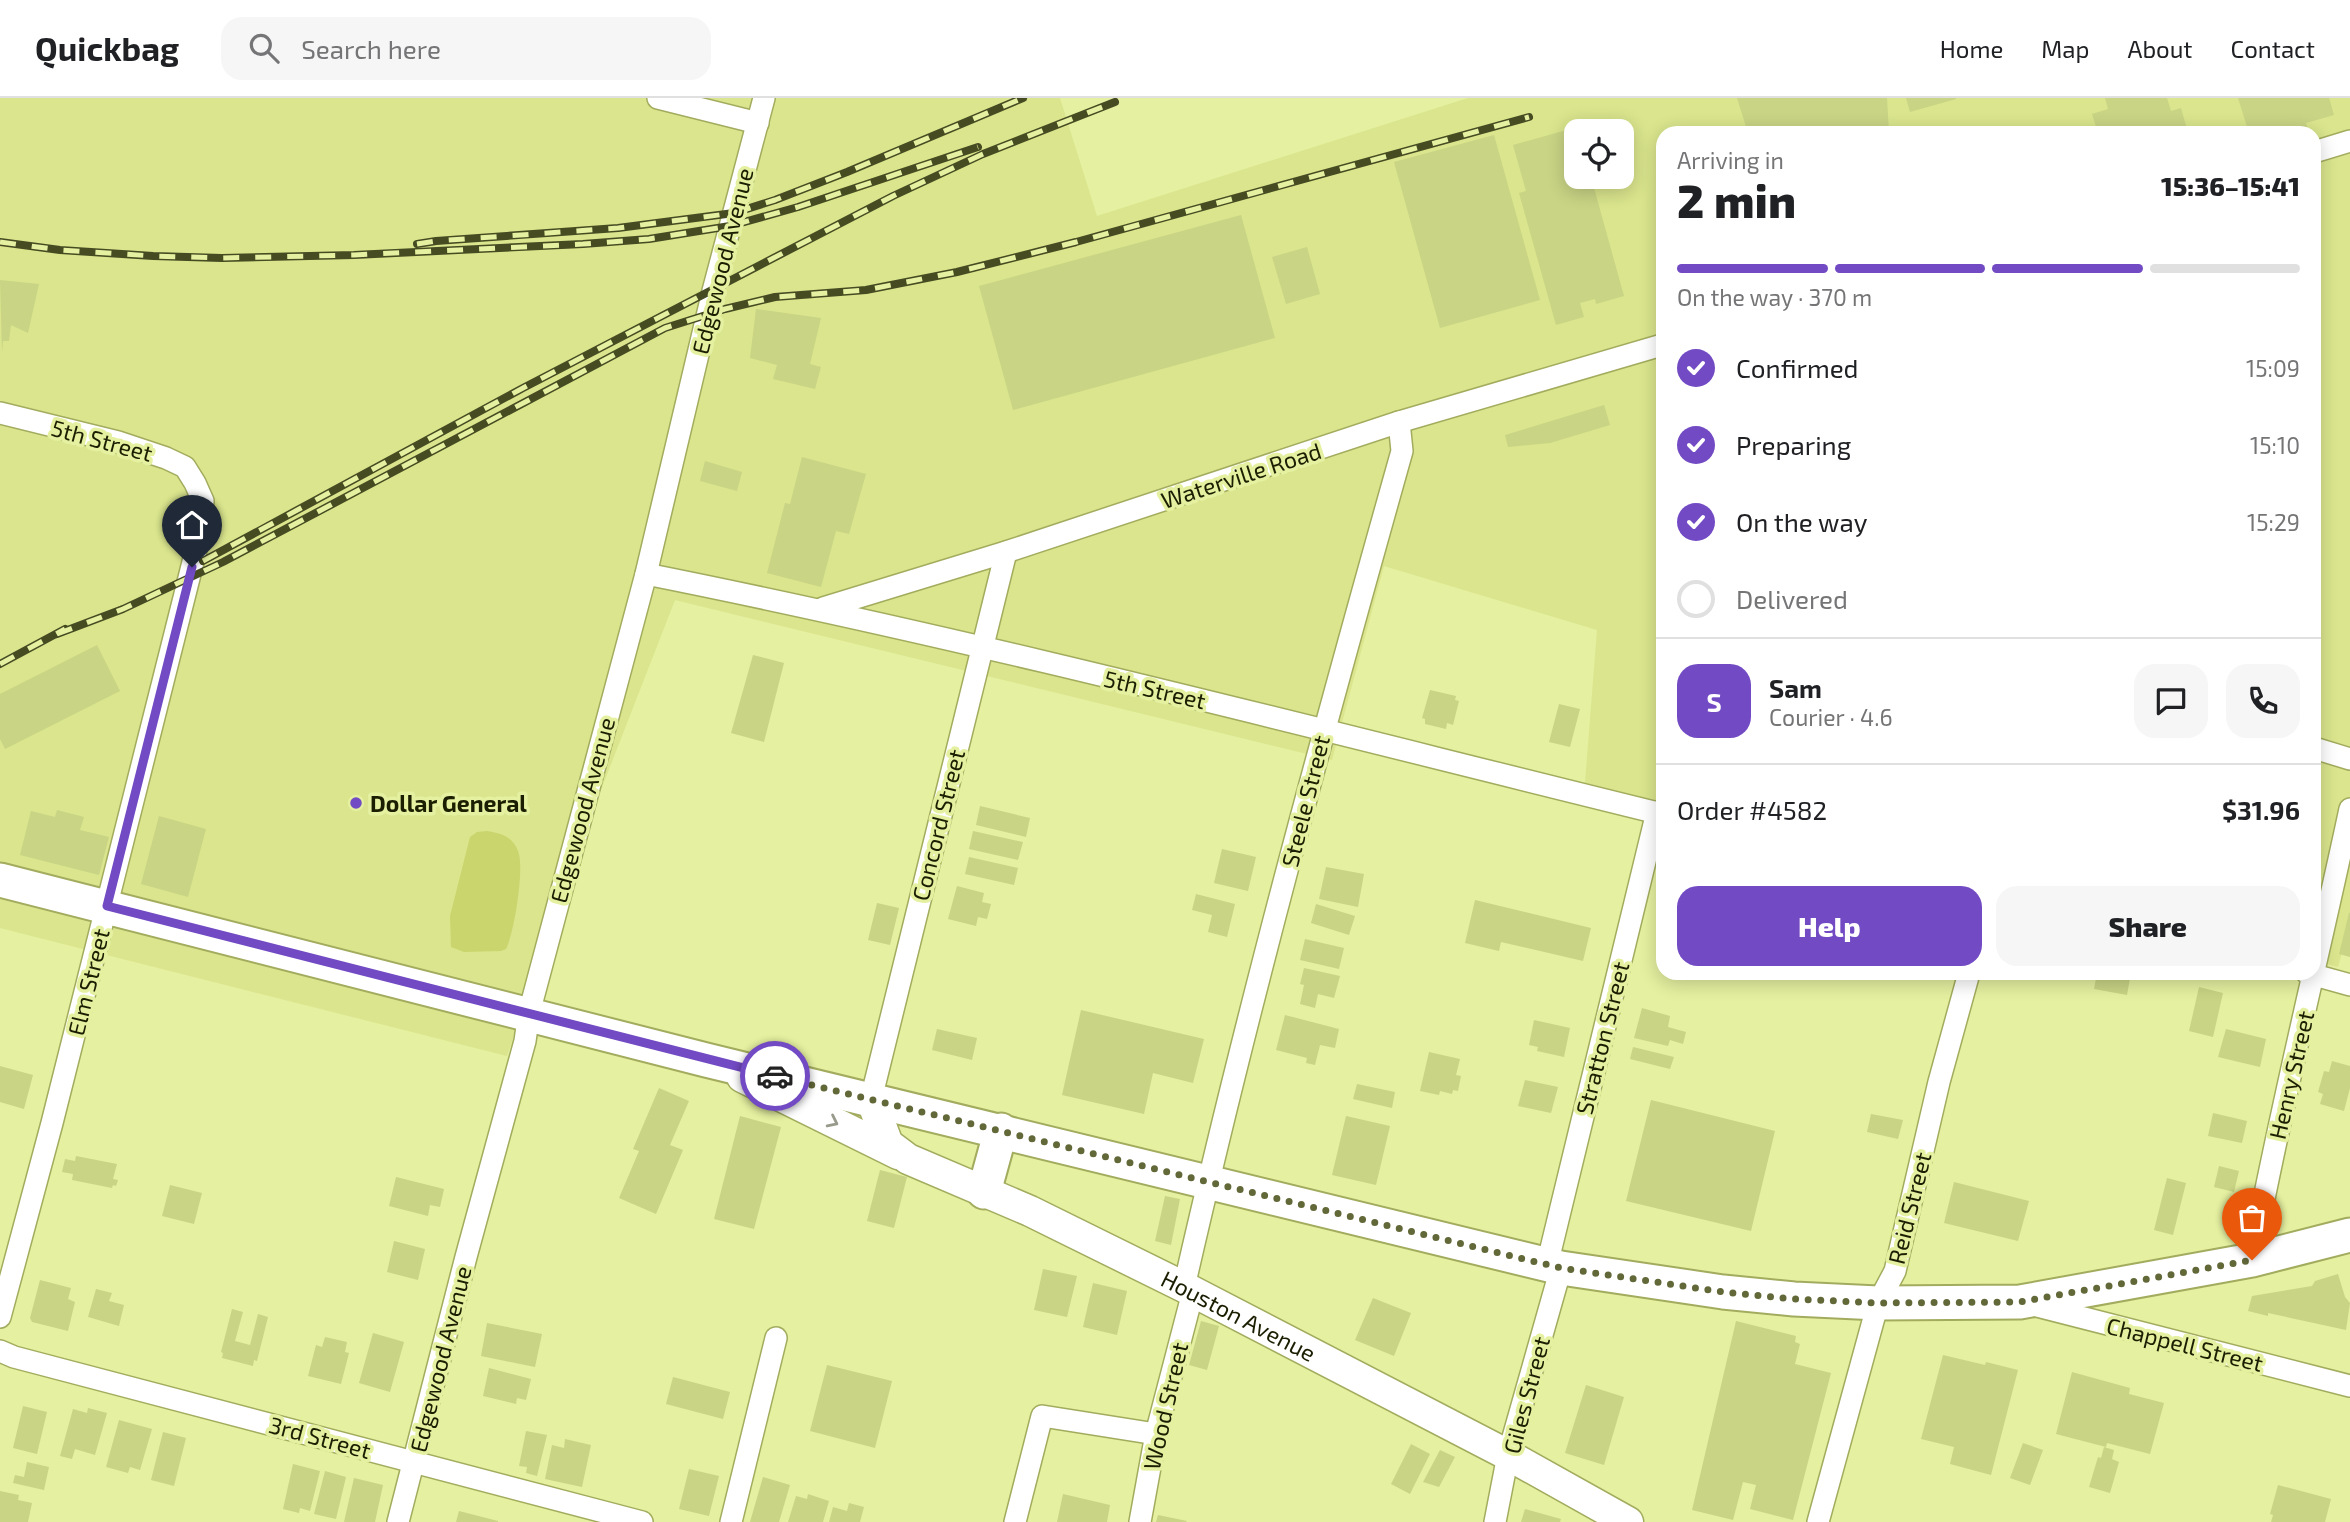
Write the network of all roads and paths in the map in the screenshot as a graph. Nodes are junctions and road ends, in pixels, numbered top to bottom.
1 (658, 98) edge
2 (764, 98) edge
3 (758, 122) junction
4 (2350, 141) edge
5 (2321, 150) edge
6 (1656, 347) edge
7 (0, 413) edge
8 (1399, 422) junction
9 (195, 483) joint
10 (1006, 552) junction
11 (646, 574) junction
12 (821, 609) junction
13 (982, 648) junction
14 (1323, 728) junction
15 (2321, 750) edge
16 (2350, 759) edge
17 (2350, 809) edge
18 (1656, 812) edge
19 (1656, 830) edge
20 (0, 880) edge
21 (107, 906) junction
22 (2321, 932) edge
23 (2321, 977) edge
24 (1967, 980) edge
25 (2310, 980) edge
26 (2350, 985) edge
27 (529, 1013) junction
28 (706, 1060) junction
29 (871, 1099) junction
30 (1001, 1130) junction
31 (908, 1159) junction
32 (1208, 1181) junction
33 (984, 1192) junction
34 (2350, 1235) edge
35 (2252, 1260) junction
36 (1554, 1266) junction
37 (1189, 1289) junction
38 (2020, 1302) junction
39 (1878, 1303) junction
40 (0, 1317) edge
41 (776, 1338) dead end
42 (0, 1351) edge
43 (2350, 1386) edge
44 (1156, 1434) junction
45 (1508, 1455) junction
46 (414, 1461) junction
47 (398, 1522) edge
48 (642, 1522) edge
49 (731, 1522) edge
50 (1014, 1522) edge
51 (1140, 1522) edge
52 (1495, 1522) edge
53 (1628, 1522) edge
54 (1818, 1522) edge

1 - 3 street
2 - 3 street, Edgewood Avenue
3 - 11 street, Edgewood Avenue
4 - 5 street
6 - 8 street, Waterville Road
7 - 9 street, 5th Street
8 - 10 street, Waterville Road
8 - 14 street, Steele Street
9 - 21 street, Elm Street
10 - 12 street, Waterville Road
10 - 13 street, Concord Street
11 - 12 street, 5th Street
11 - 27 street, Edgewood Avenue
12 - 13 street, 5th Street
13 - 14 street, 5th Street
13 - 29 street, Concord Street
14 - 18 street, 5th Street
14 - 32 street, Steele Street
15 - 16 street
17 - 22 street, Henry Street
19 - 36 street, Stratton Street
20 - 21 main road
21 - 27 main road
21 - 40 street, Elm Street
23 - 26 street
24 - 39 street, Reid Street
25 - 35 street, Henry Street
27 - 28 main road
27 - 46 street, Edgewood Avenue
28 - 29 main road
28 -> 31 street
29 - 30 main road
29 - 31 street, Houston Avenue
30 - 32 main road
30 - 33 main road
31 - 33 street, Houston Avenue
32 - 36 main road
32 - 37 street, Wood Street
33 - 37 street, Houston Avenue
34 - 35 main road
35 - 38 main road
36 - 39 main road
36 - 45 street, Giles Street
37 - 44 street, Wood Street
37 - 45 street, Houston Avenue
38 - 39 main road
38 - 43 street, Chappell Street
39 - 54 street, Reid Street
41 - 49 street
42 - 46 street, 3rd Street
44 - 50 street
44 - 51 street, Wood Street
45 - 52 street, Giles Street
45 - 53 street, Houston Avenue
46 - 47 street, Edgewood Avenue
46 - 48 street, 3rd Street

